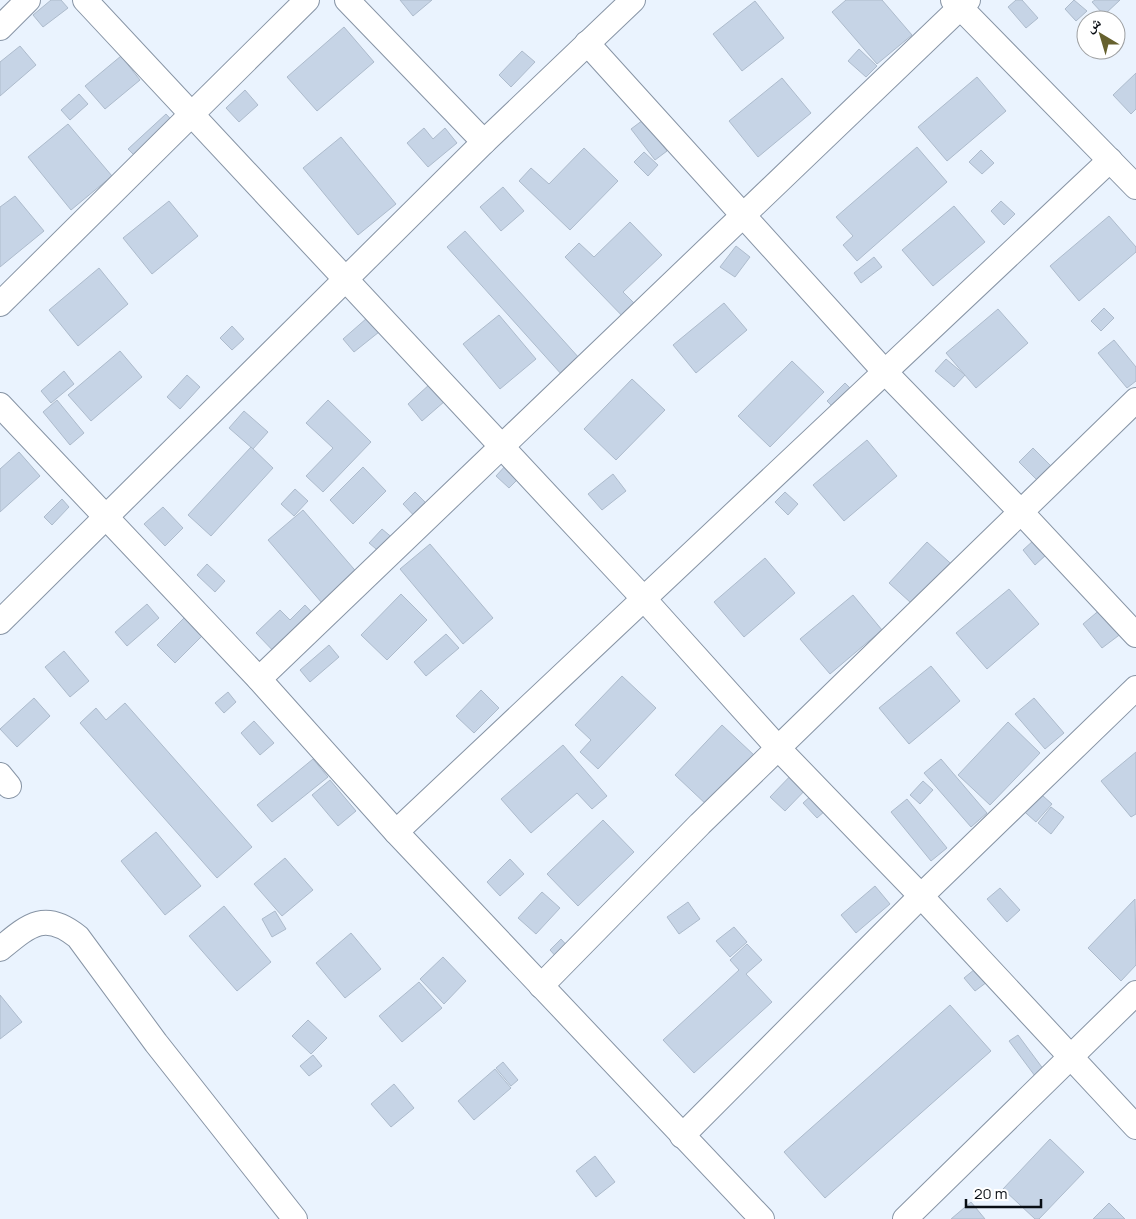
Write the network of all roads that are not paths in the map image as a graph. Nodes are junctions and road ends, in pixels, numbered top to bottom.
1 (28, 0) edge
2 (85, 0) edge
3 (307, 0) edge
4 (347, 0) edge
5 (632, 0) edge
6 (960, 2) edge
7 (0, 28) edge
8 (587, 43) junction
9 (192, 115) junction
10 (484, 142) junction
11 (1110, 160) junction
12 (1136, 186) edge
13 (742, 216) junction
14 (345, 279) junction
15 (0, 304) edge
16 (885, 372) junction
17 (1136, 400) edge
18 (0, 405) edge
19 (501, 446) junction
20 (1021, 512) junction
21 (105, 518) junction
22 (644, 599) junction
23 (0, 622) edge
24 (1136, 635) edge
25 (259, 679) junction
26 (1136, 688) edge
27 (780, 749) junction
28 (396, 832) junction
29 (921, 896) junction
30 (0, 949) edge
31 (541, 986) junction
32 (1136, 993) edge
33 (1070, 1057) junction
34 (1136, 1127) edge
35 (682, 1136) junction
36 (295, 1219) edge
37 (762, 1219) edge
38 (904, 1219) edge

1 - 7 street
2 - 9 street
3 - 9 street
4 - 10 street
5 - 8 street
6 - 11 street
6 - 13 street
8 - 10 street
8 - 13 street
9 - 14 street
9 - 15 street
10 - 14 street
11 - 12 street
11 - 16 street
13 - 16 street
13 - 19 street
14 - 19 street
14 - 21 street
16 - 20 street
16 - 22 street
17 - 20 street
18 - 21 street
19 - 22 street
19 - 25 street
20 - 24 street
20 - 27 street
21 - 23 street
21 - 25 street
22 - 27 street
22 - 28 street
25 - 28 street
26 - 29 street
27 - 29 street
27 - 31 street
28 - 31 street
29 - 33 street
29 - 35 street
30 - 36 street
31 - 35 street
32 - 33 street
33 - 34 street
33 - 38 street
35 - 37 street

